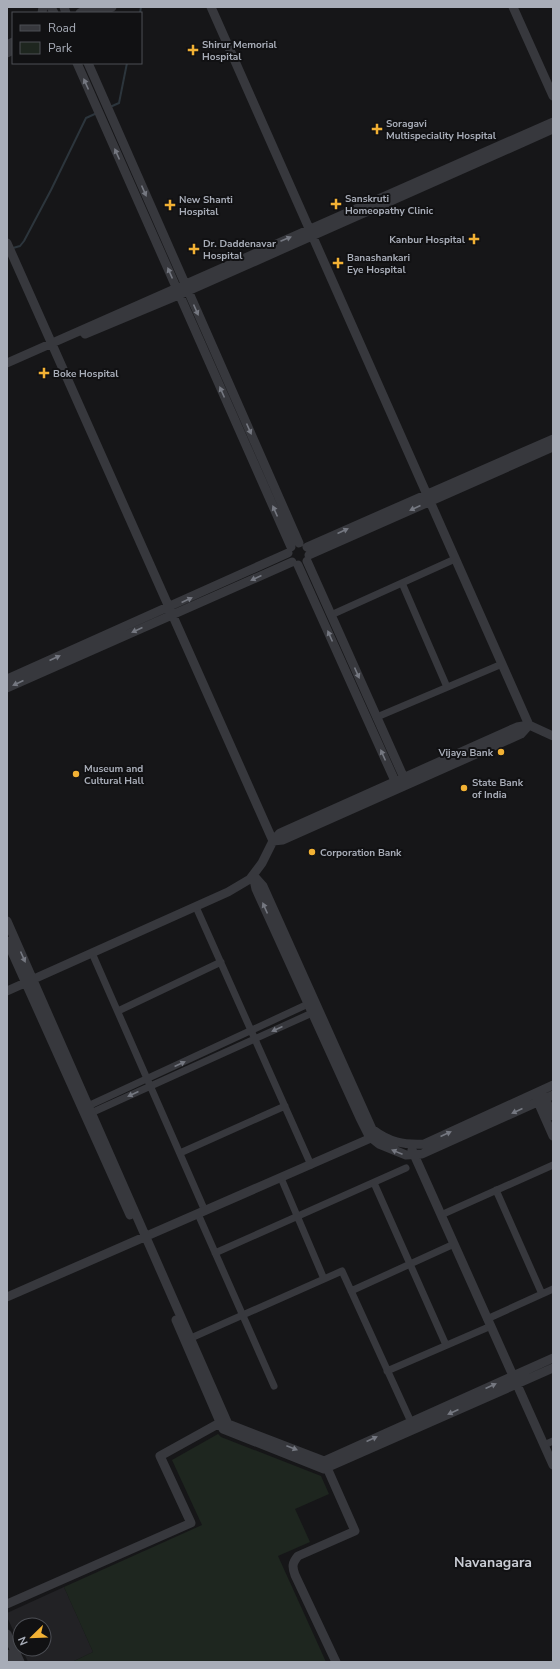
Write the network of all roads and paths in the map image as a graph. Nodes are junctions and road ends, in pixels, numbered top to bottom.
1 (112, 7) edge
2 (211, 7) edge
3 (514, 7) edge
4 (98, 11) edge
5 (76, 64) edge
6 (88, 64) edge
7 (553, 96) edge
8 (553, 122) edge
9 (553, 129) edge
10 (310, 233) junction
11 (7, 244) edge
12 (182, 289) junction
13 (52, 345) junction
14 (7, 362) edge
15 (7, 369) edge
16 (553, 439) edge
17 (553, 447) edge
18 (428, 498) junction
19 (299, 554) junction
20 (455, 559) junction
21 (402, 583) junction
22 (171, 611) junction
23 (331, 615) junction
24 (502, 664) junction
25 (7, 679) edge
26 (447, 687) junction
27 (7, 688) edge
28 (377, 717) junction
29 (529, 725) junction
30 (553, 736) edge
31 (401, 782) junction
32 (273, 841) junction
33 (253, 875) junction
34 (196, 907) junction
35 (7, 921) edge
36 (7, 941) edge
37 (92, 953) junction
38 (221, 962) junction
39 (29, 981) junction
40 (7, 991) edge
41 (308, 1004) junction
42 (118, 1011) junction
43 (312, 1013) junction
44 (251, 1030) junction
45 (255, 1039) junction
46 (147, 1079) junction
47 (553, 1085) edge
48 (151, 1086) junction
49 (544, 1097) edge
50 (285, 1106) junction
51 (88, 1111) junction
52 (553, 1116) edge
53 (374, 1136) junction
54 (553, 1136) edge
55 (409, 1145) junction
56 (180, 1153) junction
57 (414, 1154) junction
58 (311, 1164) junction
59 (553, 1165) edge
60 (406, 1168) dead end
61 (281, 1178) junction
62 (374, 1183) junction
63 (496, 1190) junction
64 (202, 1212) junction
65 (441, 1215) junction
66 (297, 1217) junction
67 (143, 1238) junction
68 (454, 1244) junction
69 (215, 1253) junction
70 (410, 1264) junction
71 (324, 1279) junction
72 (553, 1289) edge
73 (351, 1290) junction
74 (542, 1294) junction
75 (7, 1297) edge
76 (243, 1315) junction
77 (489, 1322) junction
78 (191, 1338) junction
79 (446, 1345) junction
80 (553, 1358) edge
81 (553, 1368) edge
82 (387, 1371) junction
83 (515, 1380) junction
84 (274, 1386) dead end
85 (223, 1422) junction
86 (410, 1422) junction
87 (553, 1441) edge
88 (544, 1445) junction
89 (326, 1464) junction
90 (553, 1465) edge
91 (7, 1604) edge
92 (7, 1634) edge
93 (7, 1654) edge
94 (11, 1662) edge
95 (20, 1662) edge
96 (336, 1662) edge

1 - 4 street
2 - 10 street
3 - 7 street
12 -> 5 street
6 -> 12 street
8 - 10 street
9 - 10 street
10 - 12 street
10 - 18 street
11 - 13 street
12 - 13 street
12 - 19 street
13 - 14 street
13 - 15 street
13 - 22 street
16 - 18 street
17 - 18 street
18 - 19 street
18 - 20 street
19 - 22 street
19 - 23 street
31 -> 19 street
20 - 21 street
20 - 24 street
21 - 23 street
21 - 26 street
25 -> 22 street
22 -> 27 street
22 - 32 street
23 -> 28 street
24 - 26 street
24 - 29 street
26 - 28 street
28 - 31 street
29 - 30 street
29 - 31 street
31 - 32 street
32 - 33 street
33 - 34 street
41 -> 33 street
33 - 53 street
34 - 37 street
34 - 38 street
35 -> 39 street
36 - 39 street
37 - 39 street
37 - 42 street
38 - 42 street
38 - 44 street
39 - 40 street
39 - 51 street
41 - 43 street
41 - 44 street
42 - 46 street
43 -> 45 street
43 - 53 street
44 - 45 street
46 -> 44 street
45 - 48 street
45 - 50 street
46 - 48 street
46 - 51 street
47 - 49 street
48 -> 51 street
48 - 56 street
49 - 52 street
49 - 54 street
55 -> 49 street
49 -> 57 street
50 - 56 street
50 - 58 street
51 - 67 street
53 - 55 street
57 -> 53 street
53 - 58 street
55 - 57 street
56 - 64 street
57 - 65 street
58 - 61 street
59 - 63 street
60 - 62 street
61 - 64 street
61 - 66 street
62 - 66 street
62 - 70 street
63 - 65 street
63 - 74 street
64 - 67 street
64 - 69 street
65 - 68 street
66 - 69 street
66 - 71 street
67 - 75 street
67 - 78 street
67 - 85 street
68 - 70 street
68 - 77 street
69 - 76 street
70 - 73 street
70 - 79 street
71 - 73 street
71 - 76 street
72 - 74 street
73 - 82 street
74 - 77 street
76 - 78 street
76 - 84 street
77 - 79 street
77 - 83 street
78 - 85 street
79 - 82 street
80 - 83 street
81 - 83 street
82 - 86 street
86 -> 83 street
83 - 88 street
83 -> 89 street
85 - 89 street
85 - 91 street
89 -> 86 street
87 - 88 street
88 - 90 street
89 - 96 street
92 - 95 street
93 - 94 street

